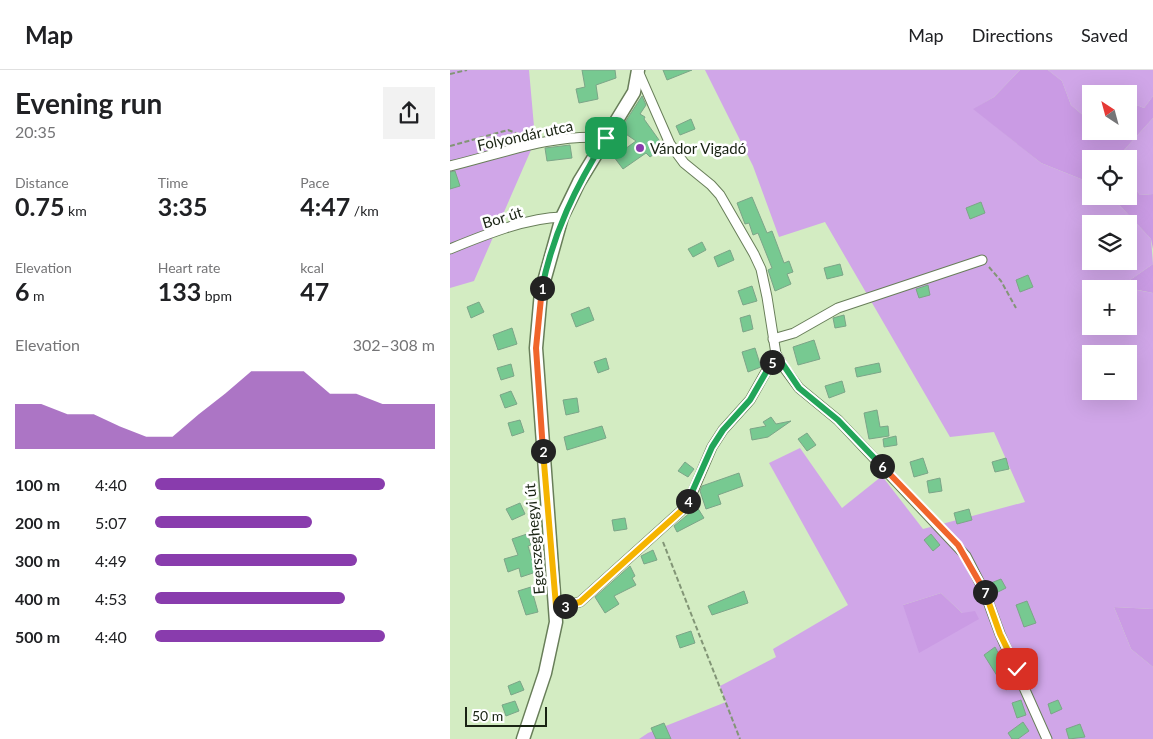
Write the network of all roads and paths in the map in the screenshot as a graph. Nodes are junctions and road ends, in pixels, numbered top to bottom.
1 (467, 70) edge
2 (638, 71) edge
3 (450, 74) edge
4 (606, 138) junction
5 (450, 146) edge
6 (523, 148) junction
7 (450, 166) edge
8 (562, 217) junction
9 (450, 248) edge
10 (982, 260) joint
11 (1016, 308) dead end
12 (773, 339) junction
13 (776, 354) junction
14 (659, 530) junction
15 (556, 606) junction
16 (523, 739) edge
17 (740, 739) edge
18 (1047, 739) edge

1 - 3 path
2 - 4 street, Egerszeghegyi út
2 - 12 street, Egerszeghegyi út
4 - 6 street, Folyondár utca
4 - 8 street, Egerszeghegyi út
5 - 6 path
6 - 7 street, Folyondár utca
8 - 9 street, Bor út
8 - 15 street, Egerszeghegyi út
10 - 11 path
10 - 12 street
12 - 13 street, Egerszeghegyi út
13 - 14 street
13 - 18 street
14 - 15 street
14 - 17 path
15 - 16 street, Egerszeghegyi út

